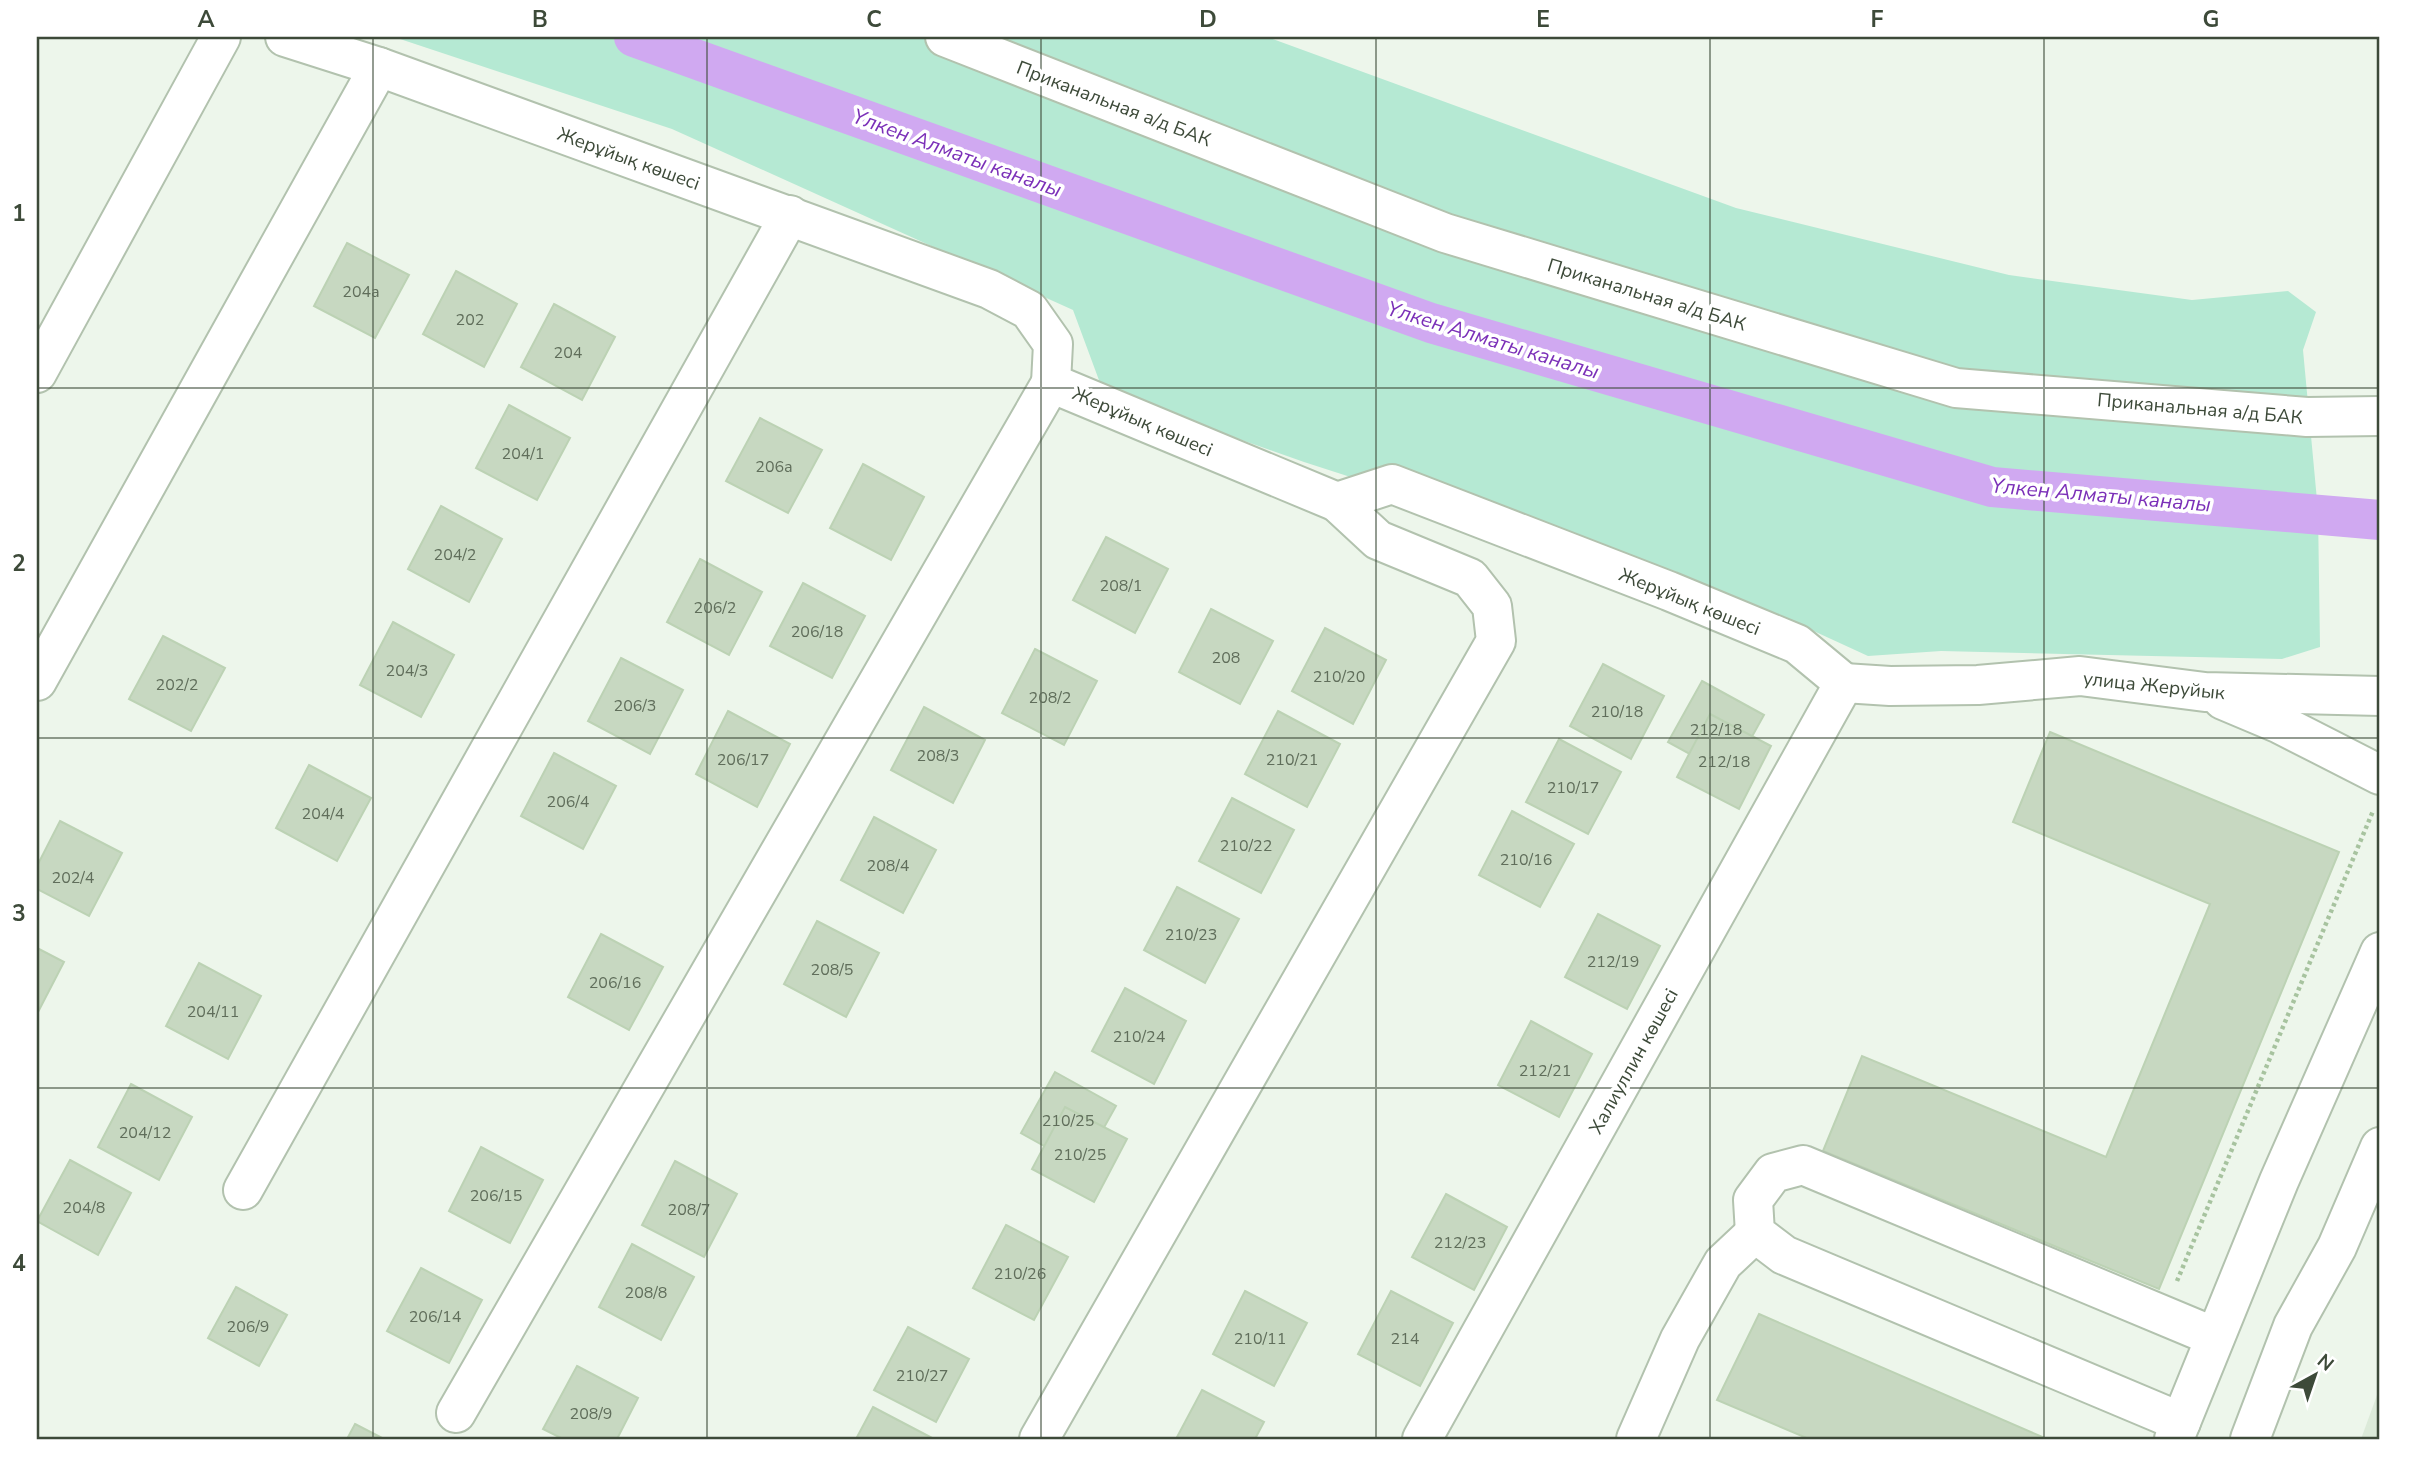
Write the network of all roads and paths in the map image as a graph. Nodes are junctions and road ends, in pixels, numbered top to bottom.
1 (220, 37) edge
2 (285, 37) edge
3 (945, 37) edge
4 (379, 67) junction
5 (790, 215) junction
6 (37, 373) edge
7 (1051, 383) junction
8 (2380, 416) edge
9 (1337, 502) junction
10 (37, 681) edge
11 (1843, 683) junction
12 (2205, 692) junction
13 (2380, 696) edge
14 (2378, 791) edge
15 (2380, 952) edge
16 (2380, 1147) edge
17 (243, 1190) dead end
18 (1755, 1233) junction
19 (2163, 1315) junction
20 (2215, 1337) junction
21 (456, 1413) dead end
22 (2177, 1430) edge
23 (1039, 1439) edge
24 (1422, 1439) edge
25 (1636, 1439) edge
26 (2250, 1439) edge

1 - 6 street
2 - 4 street, Жерұйық көшесі
3 - 8 street, Приканальная а/д БАК
4 - 5 street, Жерұйық көшесі
4 - 10 street
5 - 7 street, Жерұйық көшесі
5 - 17 street
7 - 9 street, Жерұйық көшесі
7 - 21 street
9 - 11 street, Жерұйық көшесі
9 - 23 street
11 - 12 street, улица Жеруйык
11 - 24 street, Халиуллин көшесі
12 - 13 street, улица Жеруйык
12 - 14 street
14 - 19 path
15 - 20 street
16 - 26 street
18 - 19 street
18 - 22 street
18 - 25 street
19 - 20 street
20 - 22 street

